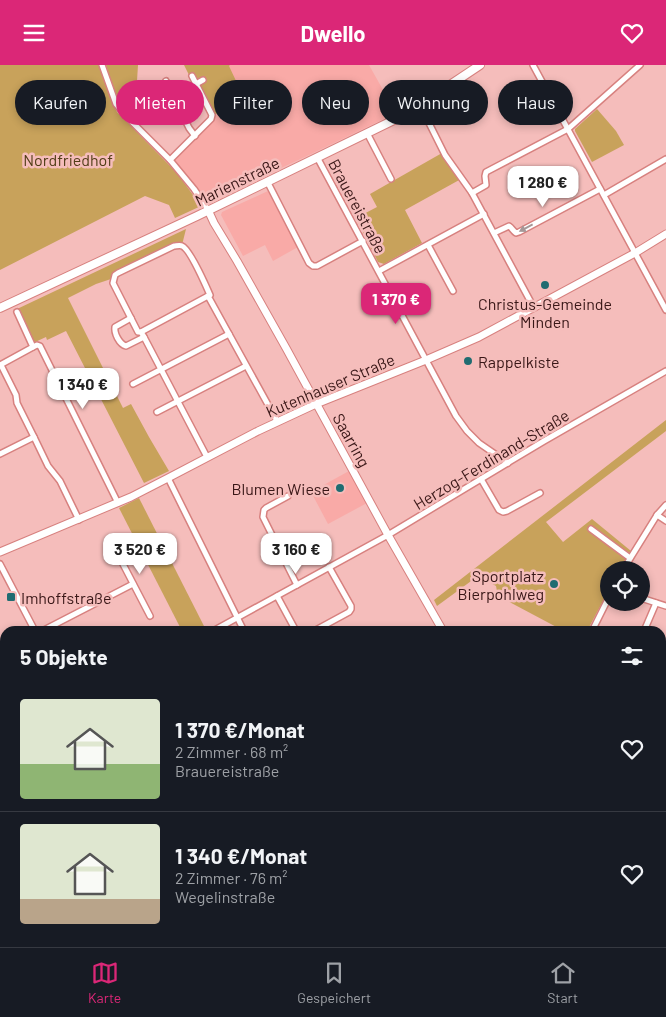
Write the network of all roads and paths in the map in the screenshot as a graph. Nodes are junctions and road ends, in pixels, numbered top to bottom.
1 (102, 65) edge
2 (480, 65) edge
3 (533, 65) edge
4 (640, 65) edge
5 (192, 76) dead end
6 (194, 80) edge
7 (458, 80) edge
8 (204, 100) edge
9 (188, 125) edge
10 (384, 125) edge
11 (430, 125) edge
12 (568, 129) junction
13 (368, 133) junction
14 (195, 136) junction
15 (317, 157) junction
16 (666, 159) edge
17 (170, 160) junction
18 (391, 179) dead end
19 (267, 181) junction
20 (600, 189) junction
21 (472, 193) junction
22 (604, 195) junction
23 (208, 211) junction
24 (484, 214) junction
25 (494, 233) junction
26 (666, 234) edge
27 (363, 241) junction
28 (428, 245) junction
29 (635, 253) junction
30 (379, 271) junction
31 (453, 291) dead end
32 (208, 296) junction
33 (0, 308) edge
34 (534, 308) junction
35 (666, 310) edge
36 (17, 312) dead end
37 (131, 318) junction
38 (229, 334) junction
39 (143, 335) junction
40 (33, 347) junction
41 (426, 360) junction
42 (0, 365) edge
43 (246, 366) junction
44 (161, 370) junction
45 (666, 371) edge
46 (133, 384) dead end
47 (178, 402) junction
48 (316, 404) junction
49 (157, 412) dead end
50 (277, 421) junction
51 (34, 437) junction
52 (0, 454) edge
53 (207, 457) junction
54 (508, 463) junction
55 (168, 478) junction
56 (481, 479) junction
57 (540, 493) dead end
58 (288, 496) dead end
59 (118, 503) junction
60 (666, 505) edge
61 (657, 515) junction
62 (79, 520) junction
63 (666, 521) edge
64 (592, 529) dead end
65 (388, 535) junction
66 (112, 543) dead end
67 (0, 552) edge
68 (630, 558) junction
69 (628, 561) edge
70 (0, 564) edge
71 (329, 567) junction
72 (133, 584) junction
73 (297, 585) junction
74 (277, 597) junction
75 (650, 601) edge
76 (656, 603) junction
77 (666, 606) edge
78 (602, 611) edge
79 (150, 616) dead end
80 (238, 618) junction
81 (31, 626) edge
82 (52, 626) edge
83 (223, 626) edge
84 (242, 626) edge
85 (293, 626) edge
86 (323, 626) edge
87 (440, 626) edge
88 (594, 626) edge
89 (646, 626) edge

1 - 17 street
2 - 7 main road, Marienstraße
3 - 12 street
4 - 12 street
5 - 6 street
8 - 14 street
9 - 14 street
10 - 13 main road, Marienstraße
11 - 21 street
12 - 20 street
12 - 21 street
13 - 15 main road, Marienstraße
13 - 18 street
14 - 17 street
15 - 19 main road, Marienstraße
15 - 27 street, Brauereistraße
16 - 22 street
17 - 23 street
19 - 23 main road, Marienstraße
19 - 27 street
20 - 22 street
20 -> 25 street
21 - 24 street
22 - 29 street
23 - 33 main road, Marienstraße
23 - 48 street, Saarring
24 - 25 street
24 - 28 street
25 - 34 street
26 - 29 street, Kutenhauser Straße
27 - 30 street, Brauereistraße
28 - 30 street
28 - 31 street
29 - 34 street, Kutenhauser Straße
29 - 35 street
30 - 41 street, Brauereistraße
32 - 37 street
32 - 38 street
32 - 39 street
34 - 41 street, Kutenhauser Straße
36 - 40 street
37 - 39 street
37 - 39 street
38 - 43 street
38 - 44 street
39 - 44 street
40 - 42 street
40 - 59 street
41 - 48 street, Kutenhauser Straße
41 - 54 street, Brauereistraße
42 - 51 street
43 - 47 street
43 - 50 street
44 - 46 street
44 - 47 street
45 - 54 street, Herzog-Ferdinand-Straße
47 - 49 street
47 - 53 street
48 - 50 street, Kutenhauser Straße
48 - 65 street, Saarring
50 - 53 street, Kutenhauser Straße
51 - 52 street
51 - 62 street
53 - 55 street, Kutenhauser Straße
54 - 56 street, Herzog-Ferdinand-Straße
55 - 59 street, Kutenhauser Straße
55 - 80 street
56 - 57 street
56 - 65 street, Herzog-Ferdinand-Straße
58 - 73 street
59 - 62 street, Kutenhauser Straße
60 - 61 street
61 - 63 street
61 - 68 street
62 - 67 street, Kutenhauser Straße
64 - 68 street
65 - 71 street, Herzog-Ferdinand-Straße
65 - 87 street, Saarring
66 - 72 street
68 - 69 street
70 - 81 street
71 - 73 street, Herzog-Ferdinand-Straße
71 - 86 street
72 - 79 street
72 - 82 street
73 - 74 street, Herzog-Ferdinand-Straße
74 - 80 street, Herzog-Ferdinand-Straße
74 - 85 street
75 - 76 street
76 - 77 street
76 - 89 street
78 - 88 street
80 - 83 street, Herzog-Ferdinand-Straße
80 - 84 street

